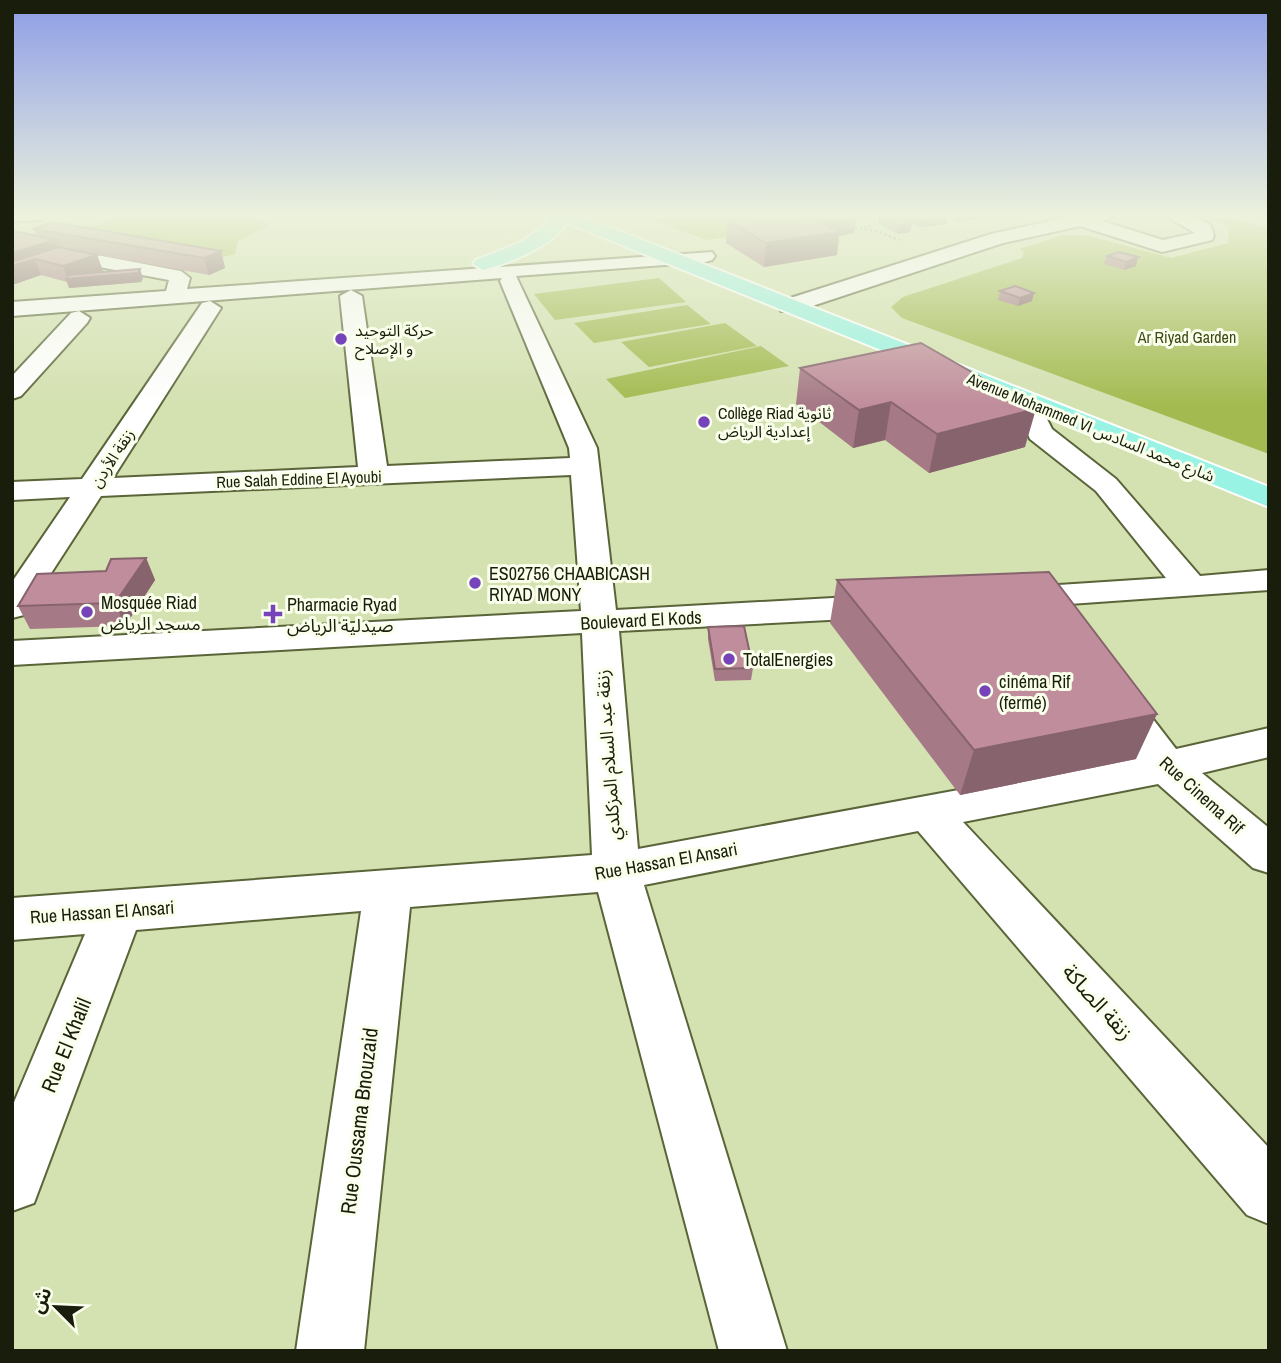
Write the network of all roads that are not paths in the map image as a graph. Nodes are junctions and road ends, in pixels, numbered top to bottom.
1 (180, 279) edge
2 (342, 279) edge
3 (402, 279) edge
4 (499, 279) edge
5 (730, 279) edge
6 (764, 279) edge
7 (873, 279) edge
8 (177, 292) junction
9 (351, 296) dead end
10 (815, 298) junction
11 (12, 300) edge
12 (789, 306) junction
13 (210, 308) dead end
14 (12, 309) edge
15 (79, 318) dead end
16 (12, 391) edge
17 (1026, 400) junction
18 (586, 466) junction
19 (1269, 474) edge
20 (374, 477) junction
21 (93, 488) junction
22 (12, 491) edge
23 (1269, 498) edge
24 (1191, 587) junction
25 (1260, 589) edge
26 (1041, 596) junction
27 (986, 600) edge
28 (917, 604) edge
29 (12, 608) edge
30 (600, 622) junction
31 (1065, 628) edge
32 (12, 653) edge
33 (1096, 671) edge
34 (1269, 742) edge
35 (1166, 767) junction
36 (926, 811) junction
37 (1269, 855) edge
38 (616, 872) junction
39 (388, 890) junction
40 (119, 910) junction
41 (12, 919) edge
42 (12, 1181) edge
43 (1269, 1193) edge
44 (330, 1351) edge
45 (753, 1351) edge

1 - 8 street
2 - 8 street
3 - 8 street
4 - 18 street, زنقة عبد السلام المزكلدي
5 - 12 main road, Avenue Mohammed VI شارع محمد السادس
6 - 10 main road, Avenue Mohammed VI شارع محمد السادس
7 - 10 street
8 - 11 street
8 - 14 street
9 - 20 street
10 - 12 street
10 - 19 main road, Avenue Mohammed VI شارع محمد السادس
12 - 17 main road, Avenue Mohammed VI شارع محمد السادس
13 - 21 street, زنقة الأردن
15 - 16 street
17 - 23 main road, Avenue Mohammed VI شارع محمد السادس
17 - 24 street
18 - 20 street, Rue Salah Eddine El Ayoubi
18 - 30 street, زنقة عبد السلام المزكلدي
20 - 21 street, Rue Salah Eddine El Ayoubi
21 - 22 street, Rue Salah Eddine El Ayoubi
21 - 29 street, زنقة الأردن
24 - 25 street
24 - 26 street
26 - 27 street
26 - 31 street
28 - 30 street, Boulevard El Kods
30 - 32 street, Boulevard El Kods
30 - 38 street, زنقة عبد السلام المزكلدي
33 - 35 street, Rue Cinema Rif
34 - 35 street, Rue Hassan El Ansari
35 - 36 street, Rue Hassan El Ansari
35 - 37 street, Rue Cinema Rif
36 - 38 street, Rue Hassan El Ansari
36 - 43 street, زنقة الصاكة
38 - 39 street, Rue Hassan El Ansari
38 - 45 street, زنقة عبد السلام المزكلدي
39 - 40 street, Rue Hassan El Ansari
39 - 44 street, Rue Oussama Bnouzaid
40 - 41 street, Rue Hassan El Ansari
40 - 42 street, Rue El Khalil

